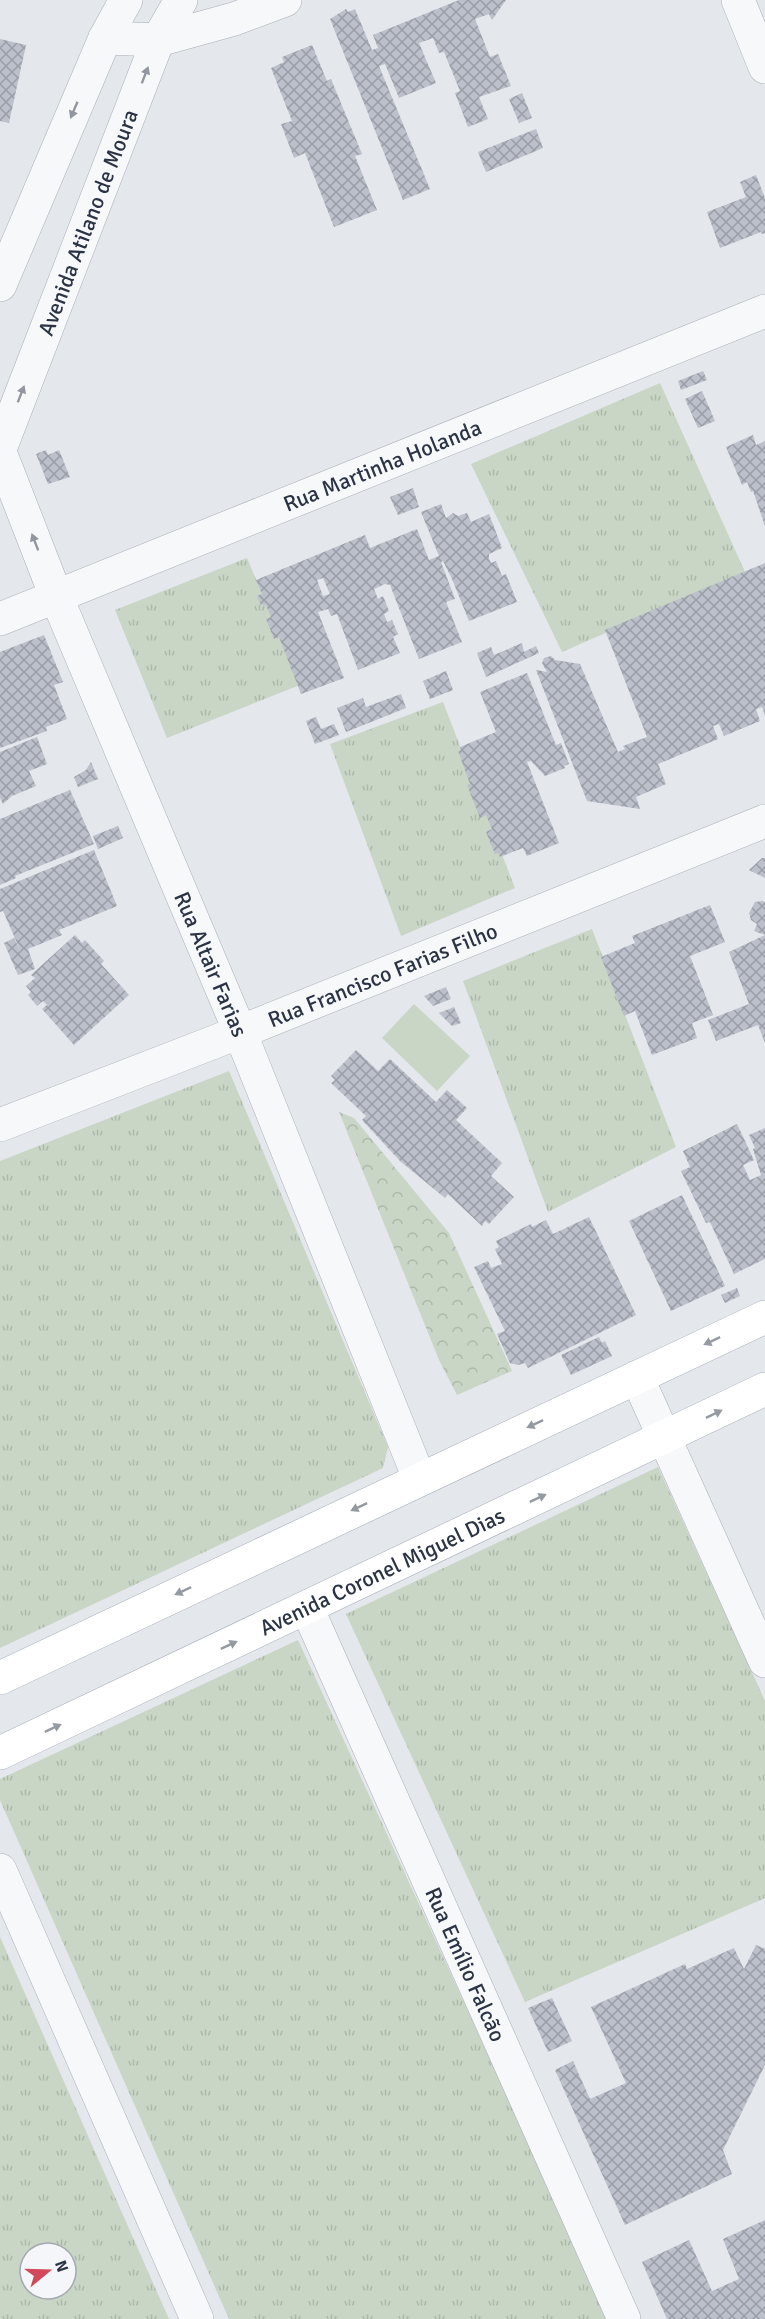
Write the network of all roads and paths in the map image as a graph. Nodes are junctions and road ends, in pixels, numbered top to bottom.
1 (126, 0) edge
2 (181, 0) edge
3 (285, 0) edge
4 (738, 0) edge
5 (105, 38) junction
6 (159, 40) junction
7 (765, 67) edge
8 (0, 285) edge
9 (765, 311) edge
10 (0, 450) edge
11 (56, 596) junction
12 (0, 619) edge
13 (765, 821) edge
14 (240, 1032) junction
15 (0, 1125) edge
16 (765, 1317) edge
17 (637, 1377) junction
18 (765, 1389) edge
19 (665, 1438) junction
20 (419, 1478) junction
21 (307, 1608) junction
22 (765, 1661) edge
23 (0, 1678) edge
24 (0, 1753) edge
25 (0, 1870) edge
26 (197, 2319) edge
27 (624, 2319) edge

1 - 5 street
2 - 6 street, Avenida Atilano de Moura
3 - 6 street
4 - 7 street
5 - 6 street
5 -> 8 street
10 -> 6 street, Avenida Atilano de Moura
9 - 11 street, Rua Martinha Holanda
11 -> 10 street, Rua Altair Farias
11 - 12 street, Rua Martinha Holanda
11 - 14 street, Rua Altair Farias
13 - 14 street, Rua Francisco Farias Filho
14 - 15 street, Rua Francisco Farias Filho
14 - 20 street, Rua Altair Farias
16 -> 17 main road
17 - 19 street
17 -> 20 main road
19 -> 18 main road, Avenida Coronel Miguel Dias
21 -> 19 main road, Avenida Coronel Miguel Dias
19 - 22 street
20 -> 23 main road
24 -> 21 main road, Avenida Coronel Miguel Dias
21 - 27 street, Rua Emílio Falcão
25 - 26 street

